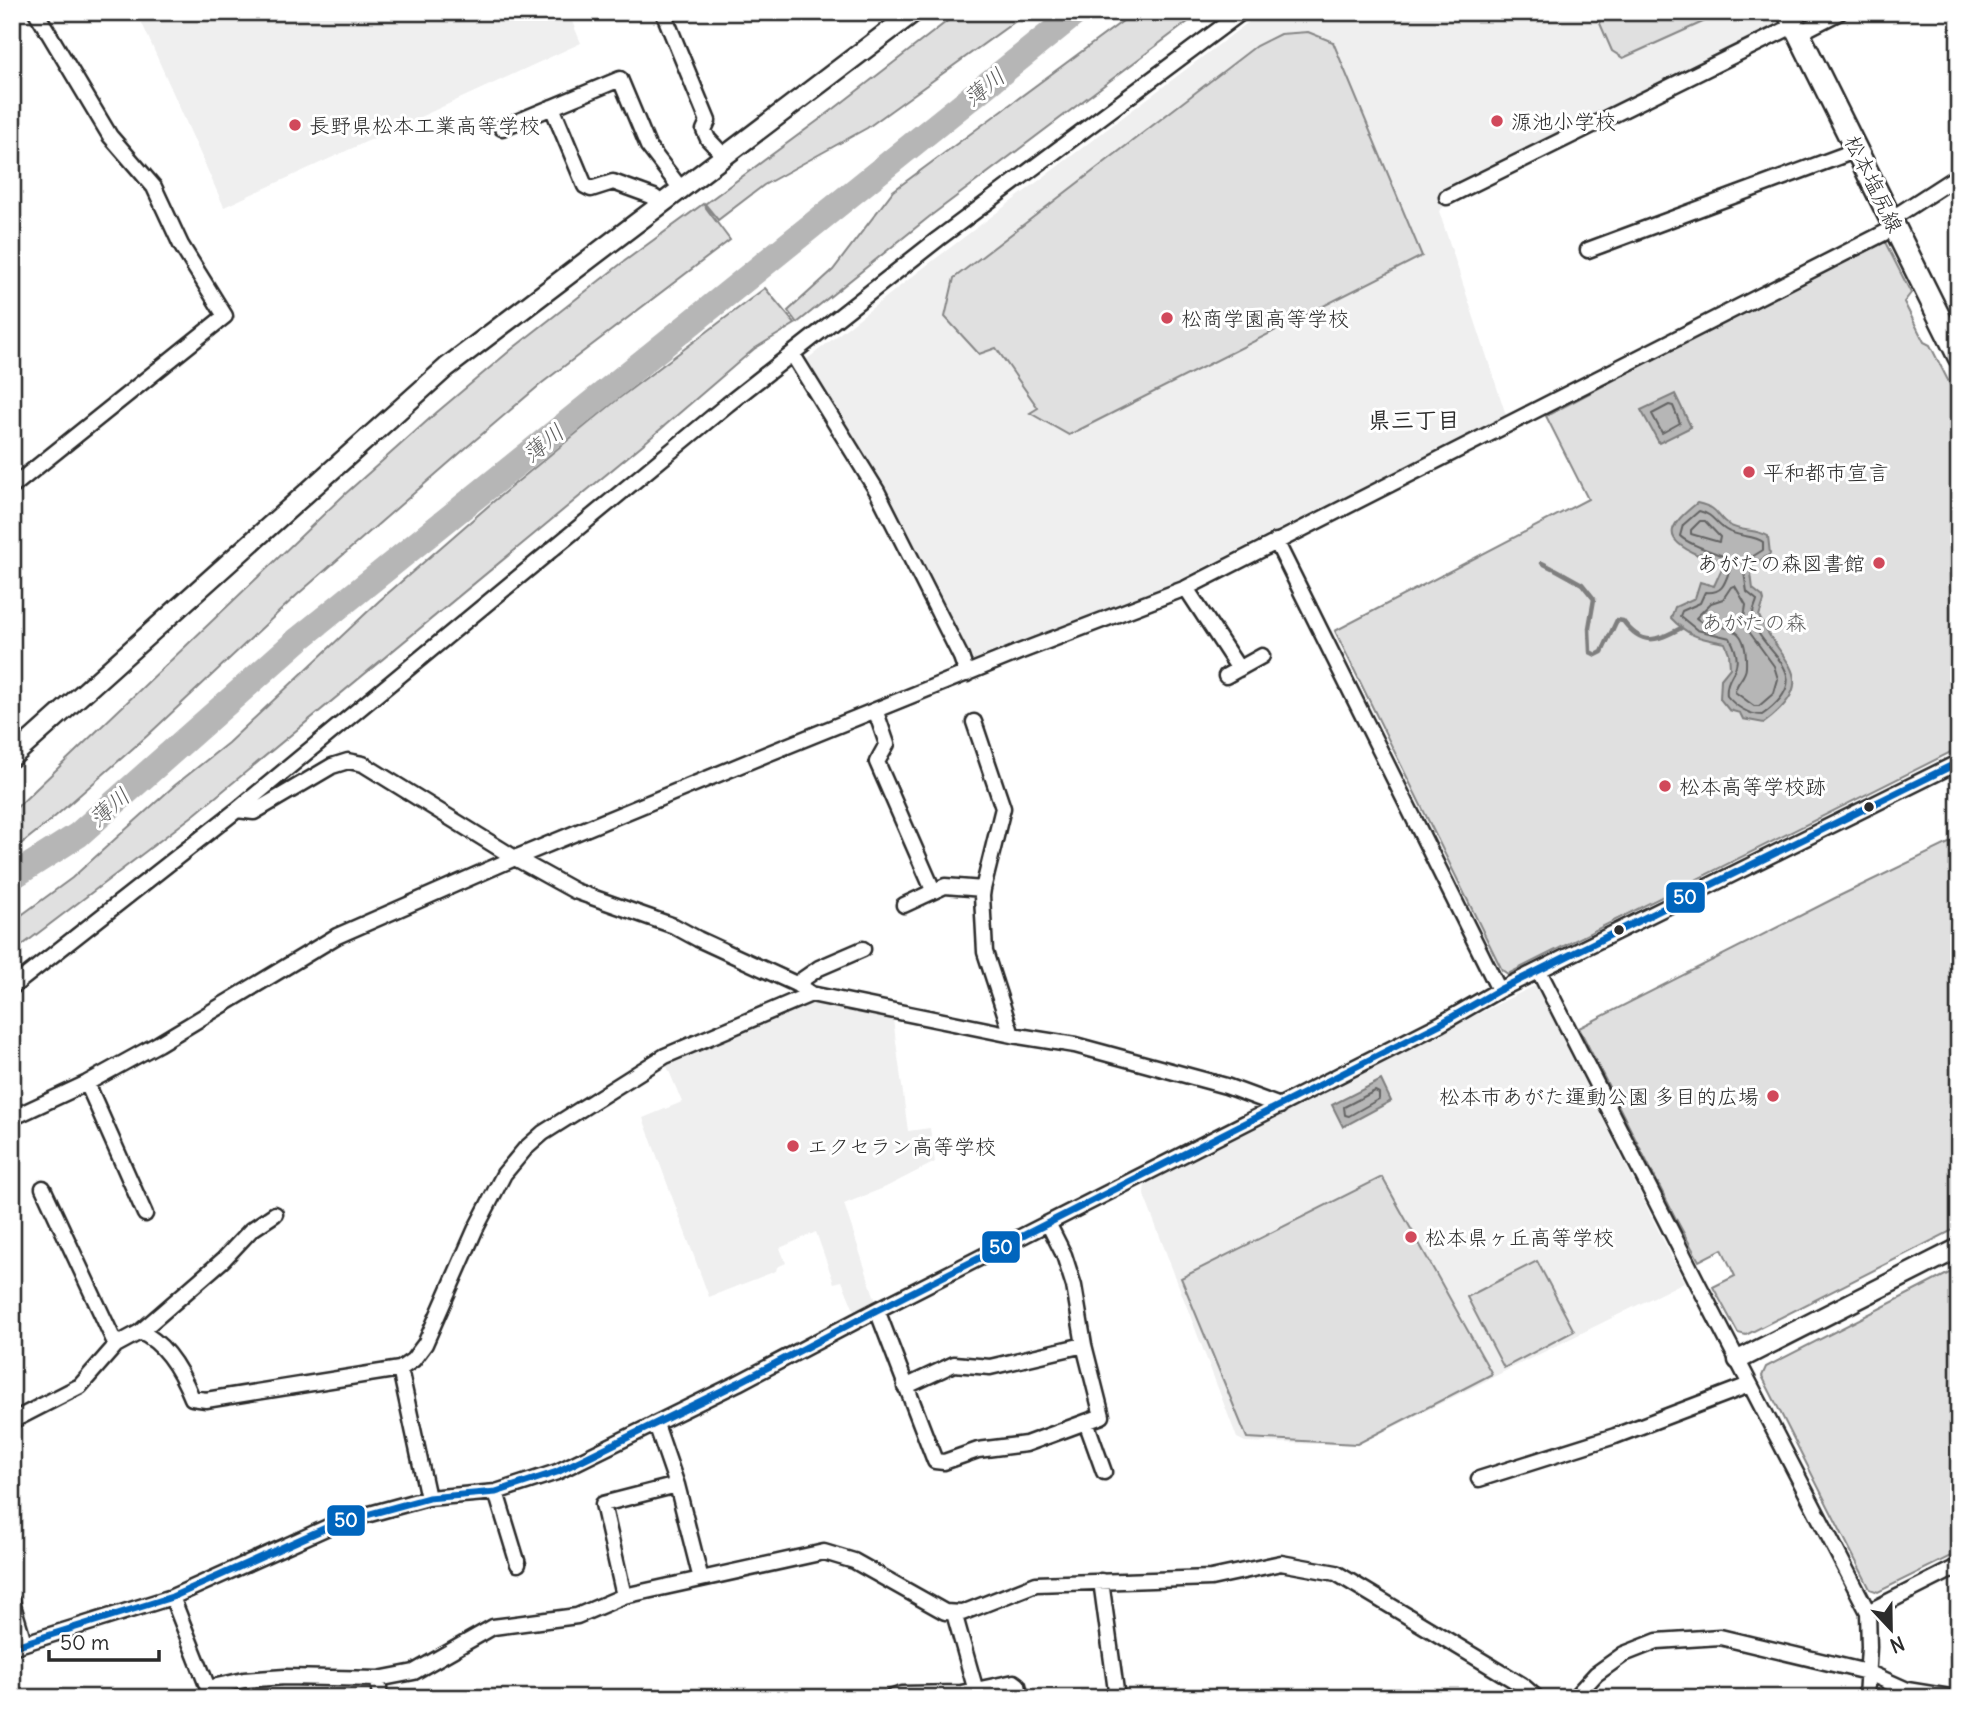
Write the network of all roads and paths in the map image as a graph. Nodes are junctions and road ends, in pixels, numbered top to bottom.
1 (36, 12) edge
2 (663, 12) edge
3 (914, 12) edge
4 (1242, 12) edge
5 (1840, 12) edge
6 (1794, 23) edge
7 (552, 107) junction
8 (502, 128) dead end
9 (1857, 150) junction
10 (724, 156) junction
11 (1959, 175) edge
12 (681, 189) junction
13 (1447, 197) dead end
14 (662, 203) junction
15 (1893, 223) junction
16 (1588, 250) dead end
17 (793, 355) junction
18 (1959, 357) edge
19 (12, 487) edge
20 (1276, 541) junction
21 (1186, 588) junction
22 (1262, 656) dead end
23 (967, 674) junction
24 (876, 712) junction
25 (974, 722) dead end
26 (12, 757) edge
27 (1959, 762) edge
28 (237, 810) junction
29 (515, 858) junction
30 (983, 889) junction
31 (933, 890) junction
32 (904, 905) dead end
33 (863, 949) dead end
34 (1539, 971) junction
35 (796, 984) junction
36 (12, 987) edge
37 (1499, 990) junction
38 (811, 994) junction
39 (1012, 1035) junction
40 (87, 1083) junction
41 (1280, 1106) junction
42 (12, 1118) edge
43 (43, 1188) dead end
44 (145, 1214) dead end
45 (275, 1214) dead end
46 (1048, 1223) junction
47 (1959, 1248) edge
48 (877, 1310) junction
49 (140, 1332) junction
50 (116, 1345) junction
51 (1084, 1345) junction
52 (1738, 1360) junction
53 (400, 1369) junction
54 (1749, 1385) junction
55 (905, 1387) junction
56 (12, 1421) edge
57 (1086, 1422) junction
58 (656, 1424) junction
59 (1104, 1472) dead end
60 (1479, 1479) dead end
61 (677, 1485) junction
62 (496, 1492) junction
63 (428, 1498) junction
64 (518, 1564) dead end
65 (1959, 1566) edge
66 (701, 1579) junction
67 (1101, 1581) junction
68 (624, 1596) junction
69 (172, 1597) junction
70 (12, 1602) edge
71 (1868, 1612) junction
72 (954, 1614) junction
73 (18, 1644) edge
74 (1867, 1672) junction
75 (378, 1679) junction
76 (976, 1691) junction
77 (380, 1698) edge
78 (890, 1698) edge
79 (1021, 1698) edge
80 (1117, 1698) edge
81 (1537, 1698) edge
82 (1574, 1698) edge
83 (1866, 1698) edge
84 (1956, 1698) edge

1 - 19 street
2 - 10 street
3 - 10 street
4 - 17 street
5 - 6 street
6 - 9 main road, 松本塩尻線
6 - 13 street
7 - 8 street
7 - 12 street
7 - 14 street
9 - 15 main road, 松本塩尻線
9 - 16 street
10 - 12 street
11 - 15 street
12 - 14 street
14 - 26 street
15 - 18 main road, 松本塩尻線
15 - 20 street
17 - 23 street
17 - 28 street
20 - 21 street
20 - 37 street
21 - 22 street
21 - 23 street
23 - 24 street
24 - 29 street
24 - 31 street
25 - 30 street
27 - 34 street
28 - 29 street
28 - 36 street
29 - 35 street
29 - 40 street
30 - 31 street
30 - 39 street
31 - 32 street
33 - 35 street
34 - 37 street
34 - 52 street
35 - 38 street
37 - 41 street
38 - 39 street
38 - 53 street
39 - 41 street
40 - 42 street
40 - 44 street
41 - 46 street
43 - 50 street
45 - 49 street
46 - 48 street
46 - 51 street
47 - 52 street
48 - 55 street
48 - 58 street
49 - 50 street
49 - 53 street
50 - 56 street
51 - 55 street
51 - 57 street
52 - 54 street
53 - 63 street
54 - 60 street
54 - 71 street
55 - 57 street
57 - 59 street
58 - 61 street
58 - 62 street
61 - 66 street
61 - 68 street
62 - 63 street
62 - 64 street
63 - 69 street
65 - 71 street
66 - 68 street
66 - 72 street
67 - 72 street
67 - 80 street
67 - 81 street
68 - 75 street
69 - 73 street
69 - 75 street
70 - 73 street
71 - 74 street
72 - 76 street
74 - 82 street
74 - 83 street
74 - 84 street
75 - 77 street
76 - 78 street
76 - 79 street

